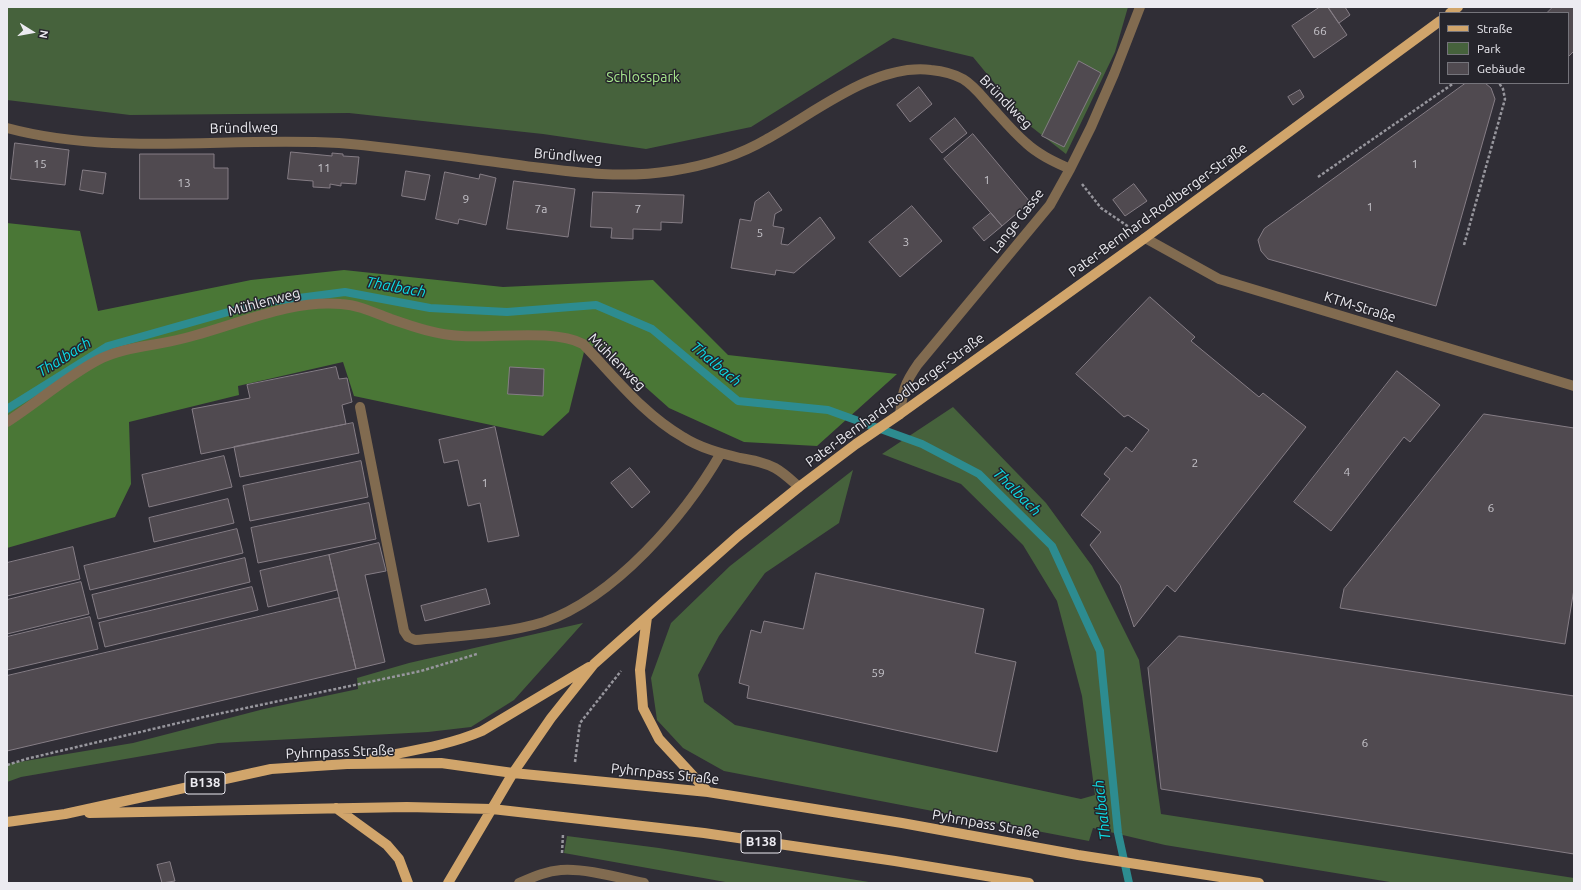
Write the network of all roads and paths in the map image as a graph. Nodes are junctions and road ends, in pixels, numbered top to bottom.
1 (1140, 7) edge
2 (1439, 22) edge
3 (1453, 84) edge
4 (1500, 84) edge
5 (7, 128) edge
6 (1070, 169) junction
7 (1318, 177) dead end
8 (1145, 238) junction
9 (1464, 245) dead end
10 (1574, 386) edge
11 (360, 407) dead end
12 (900, 414) junction
13 (7, 422) edge
14 (721, 453) junction
15 (799, 487) junction
16 (647, 617) junction
17 (480, 653) dead end
18 (594, 664) junction
19 (640, 670) junction
20 (347, 764) junction
21 (7, 765) edge
22 (513, 773) junction
23 (572, 779) junction
24 (708, 792) junction
25 (336, 808) junction
26 (492, 809) junction
27 (66, 814) junction
28 (566, 816) junction
29 (7, 822) edge
30 (563, 834) dead end
31 (408, 883) edge
32 (448, 883) edge
33 (520, 883) edge
34 (644, 883) edge
35 (1029, 883) edge
36 (1260, 883) edge

1 - 6 street, Lange Gasse
2 - 8 main road, Pater-Bernhard-Rodlberger-Straße
3 - 7 path
4 - 9 path
5 - 6 street, Bründlweg
6 - 8 path
6 - 12 street, Lange Gasse
8 - 10 street, KTM-Straße
8 - 12 main road, Pater-Bernhard-Rodlberger-Straße
11 - 14 street
12 - 15 main road, Pater-Bernhard-Rodlberger-Straße
13 - 14 street, Mühlenweg
14 - 15 street, Mühlenweg
15 - 16 main road, Pater-Bernhard-Rodlberger-Straße
16 - 18 main road, Pater-Bernhard-Rodlberger-Straße
16 - 19 main road
17 - 21 path
18 - 20 main road
18 - 22 main road, Pater-Bernhard-Rodlberger-Straße
19 - 23 path
19 - 24 main road
20 - 22 main road, Pyhrnpass Straße / B138
20 - 27 main road, Pyhrnpass Straße / B138
22 - 23 main road, Pyhrnpass Straße / B138
22 - 26 main road, Pater-Bernhard-Rodlberger-Straße
23 - 24 main road, Pyhrnpass Straße / B138
24 - 36 main road, Pyhrnpass Straße / B138
25 - 26 main road, Pyhrnpass Straße / B138
25 - 27 main road, Pyhrnpass Straße / B138
25 - 31 main road
26 - 28 main road, Pyhrnpass Straße / B138
26 - 32 main road, Pater-Bernhard-Rodlberger-Straße
27 - 29 main road, Pyhrnpass Straße / B138
28 - 30 path
28 - 35 main road, Pyhrnpass Straße / B138
33 - 34 street

